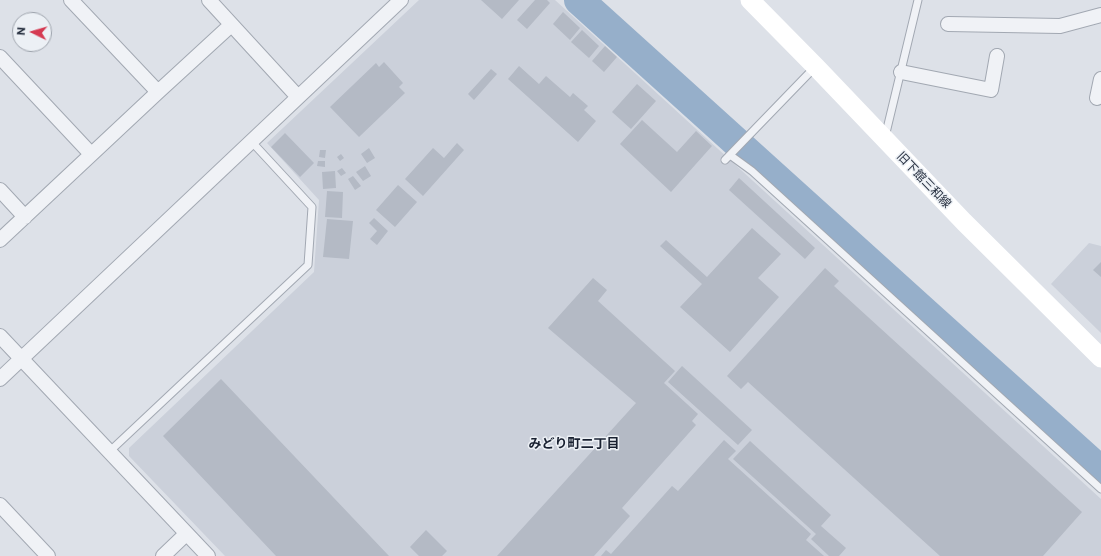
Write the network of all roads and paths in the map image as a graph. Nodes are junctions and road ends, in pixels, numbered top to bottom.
1 (71, 0) edge
2 (209, 0) edge
3 (401, 0) edge
4 (750, 0) edge
5 (918, 0) edge
6 (1101, 15) edge
7 (948, 24) dead end
8 (232, 25) junction
9 (997, 56) dead end
10 (0, 57) edge
11 (816, 67) junction
12 (901, 72) junction
13 (1101, 79) edge
14 (158, 92) junction
15 (298, 97) junction
16 (1097, 98) dead end
17 (885, 139) junction
18 (252, 141) junction
19 (91, 154) junction
20 (0, 190) edge
21 (25, 217) junction
22 (0, 240) edge
23 (0, 336) edge
24 (1101, 358) edge
25 (21, 359) junction
26 (0, 379) edge
27 (109, 452) junction
28 (1101, 489) edge
29 (0, 505) edge
30 (186, 534) junction
31 (48, 556) edge
32 (163, 556) edge
33 (208, 556) edge

1 - 14 street
2 - 8 street
3 - 15 street
4 - 11 street, 旧下館三和線
5 - 12 lane
6 - 7 street
8 - 14 street
8 - 15 street
9 - 12 street
10 - 19 street
11 - 17 street, 旧下館三和線
11 - 28 lane
12 - 17 lane
13 - 16 street
14 - 19 street
15 - 18 street
17 - 24 street, 旧下館三和線
18 - 25 street
18 - 27 lane
19 - 21 street
20 - 21 street
21 - 22 street
23 - 25 street
25 - 26 street
25 - 27 street
27 - 30 street
29 - 31 street
30 - 32 street
30 - 33 street

